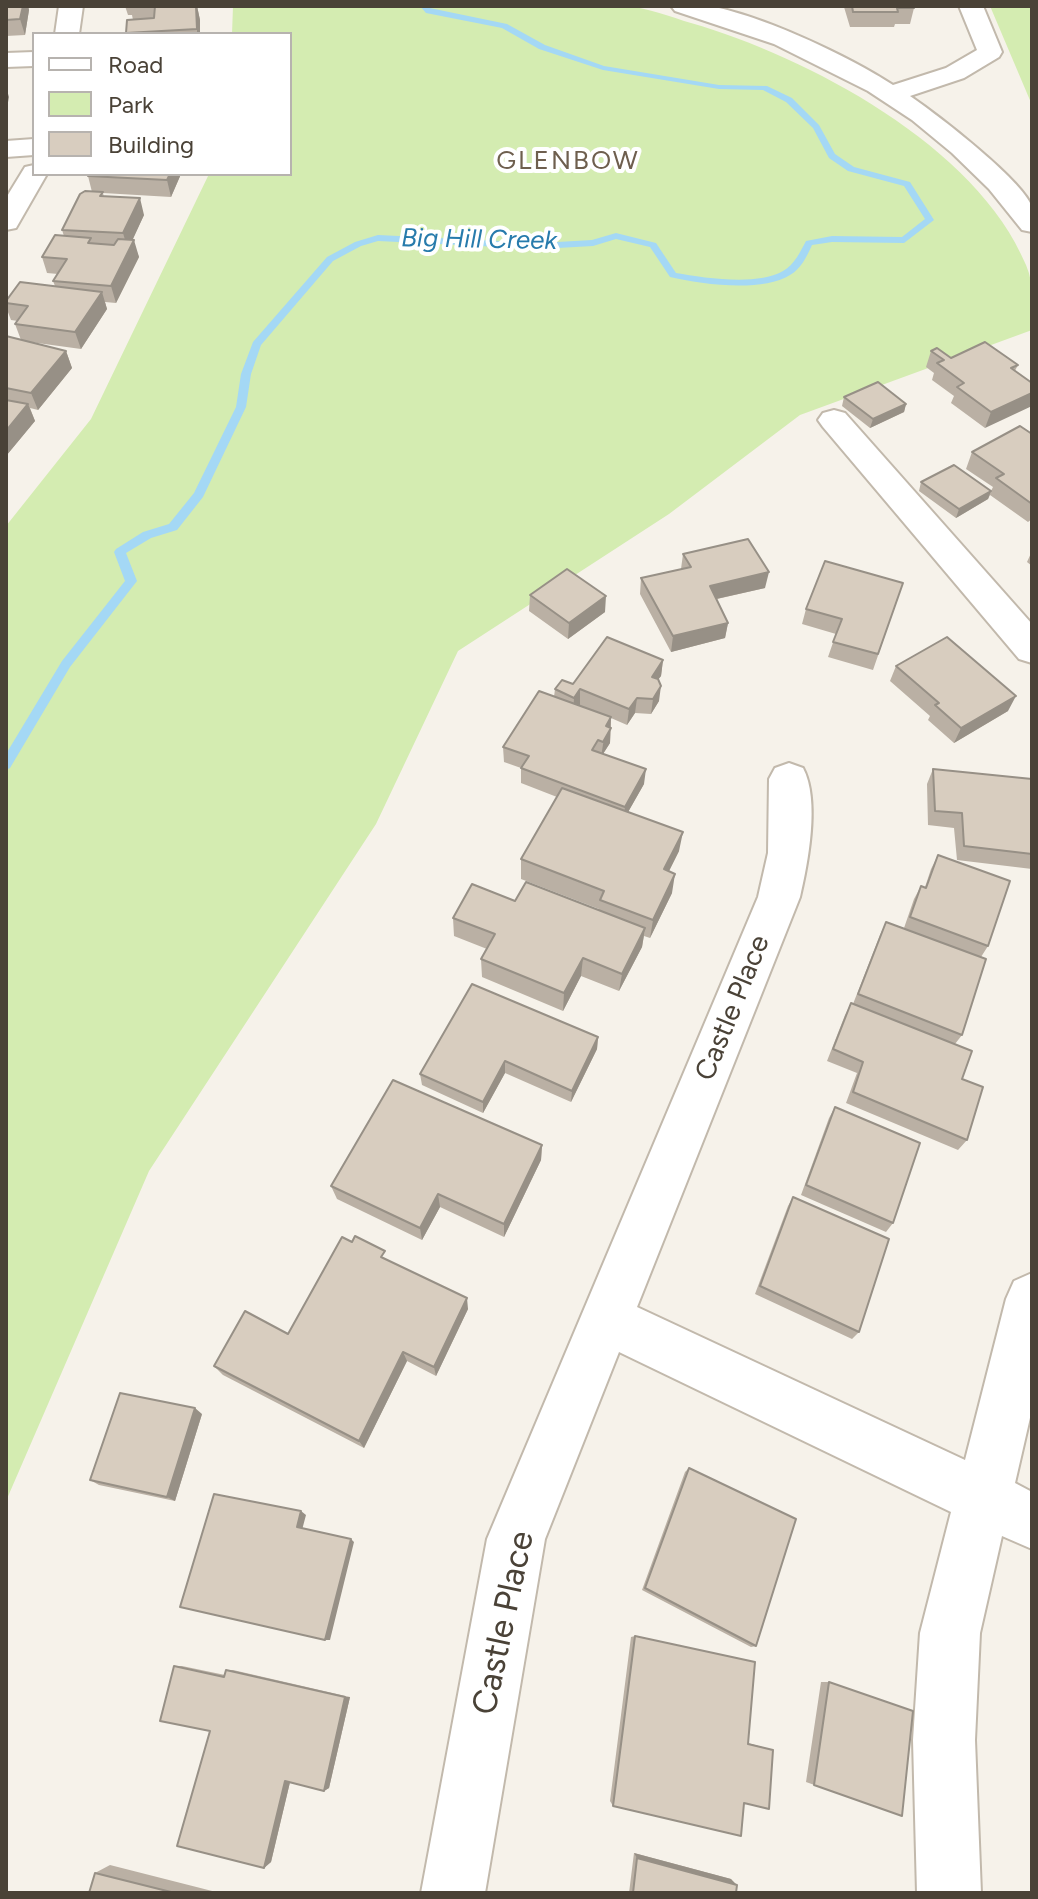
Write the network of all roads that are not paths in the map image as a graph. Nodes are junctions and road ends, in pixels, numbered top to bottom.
1 (71, 6) edge
2 (683, 6) edge
3 (971, 6) edge
4 (67, 32) edge
5 (32, 59) edge
6 (6, 60) edge
7 (890, 94) junction
8 (32, 147) edge
9 (6, 149) edge
10 (32, 176) edge
11 (6, 222) edge
12 (1032, 224) edge
13 (834, 420) dead end
14 (1032, 649) edge
15 (789, 779) dead end
16 (1032, 1299) edge
17 (606, 1319) junction
18 (1008, 1510) edge
19 (453, 1893) edge
20 (949, 1893) edge

1 - 4 street
2 - 7 street
3 - 7 street
5 - 6 street
7 - 12 street
8 - 9 street
10 - 11 street
13 - 14 street
15 - 17 street, Castle Place
16 - 18 street
17 - 18 street
17 - 19 street, Castle Place
18 - 20 street

